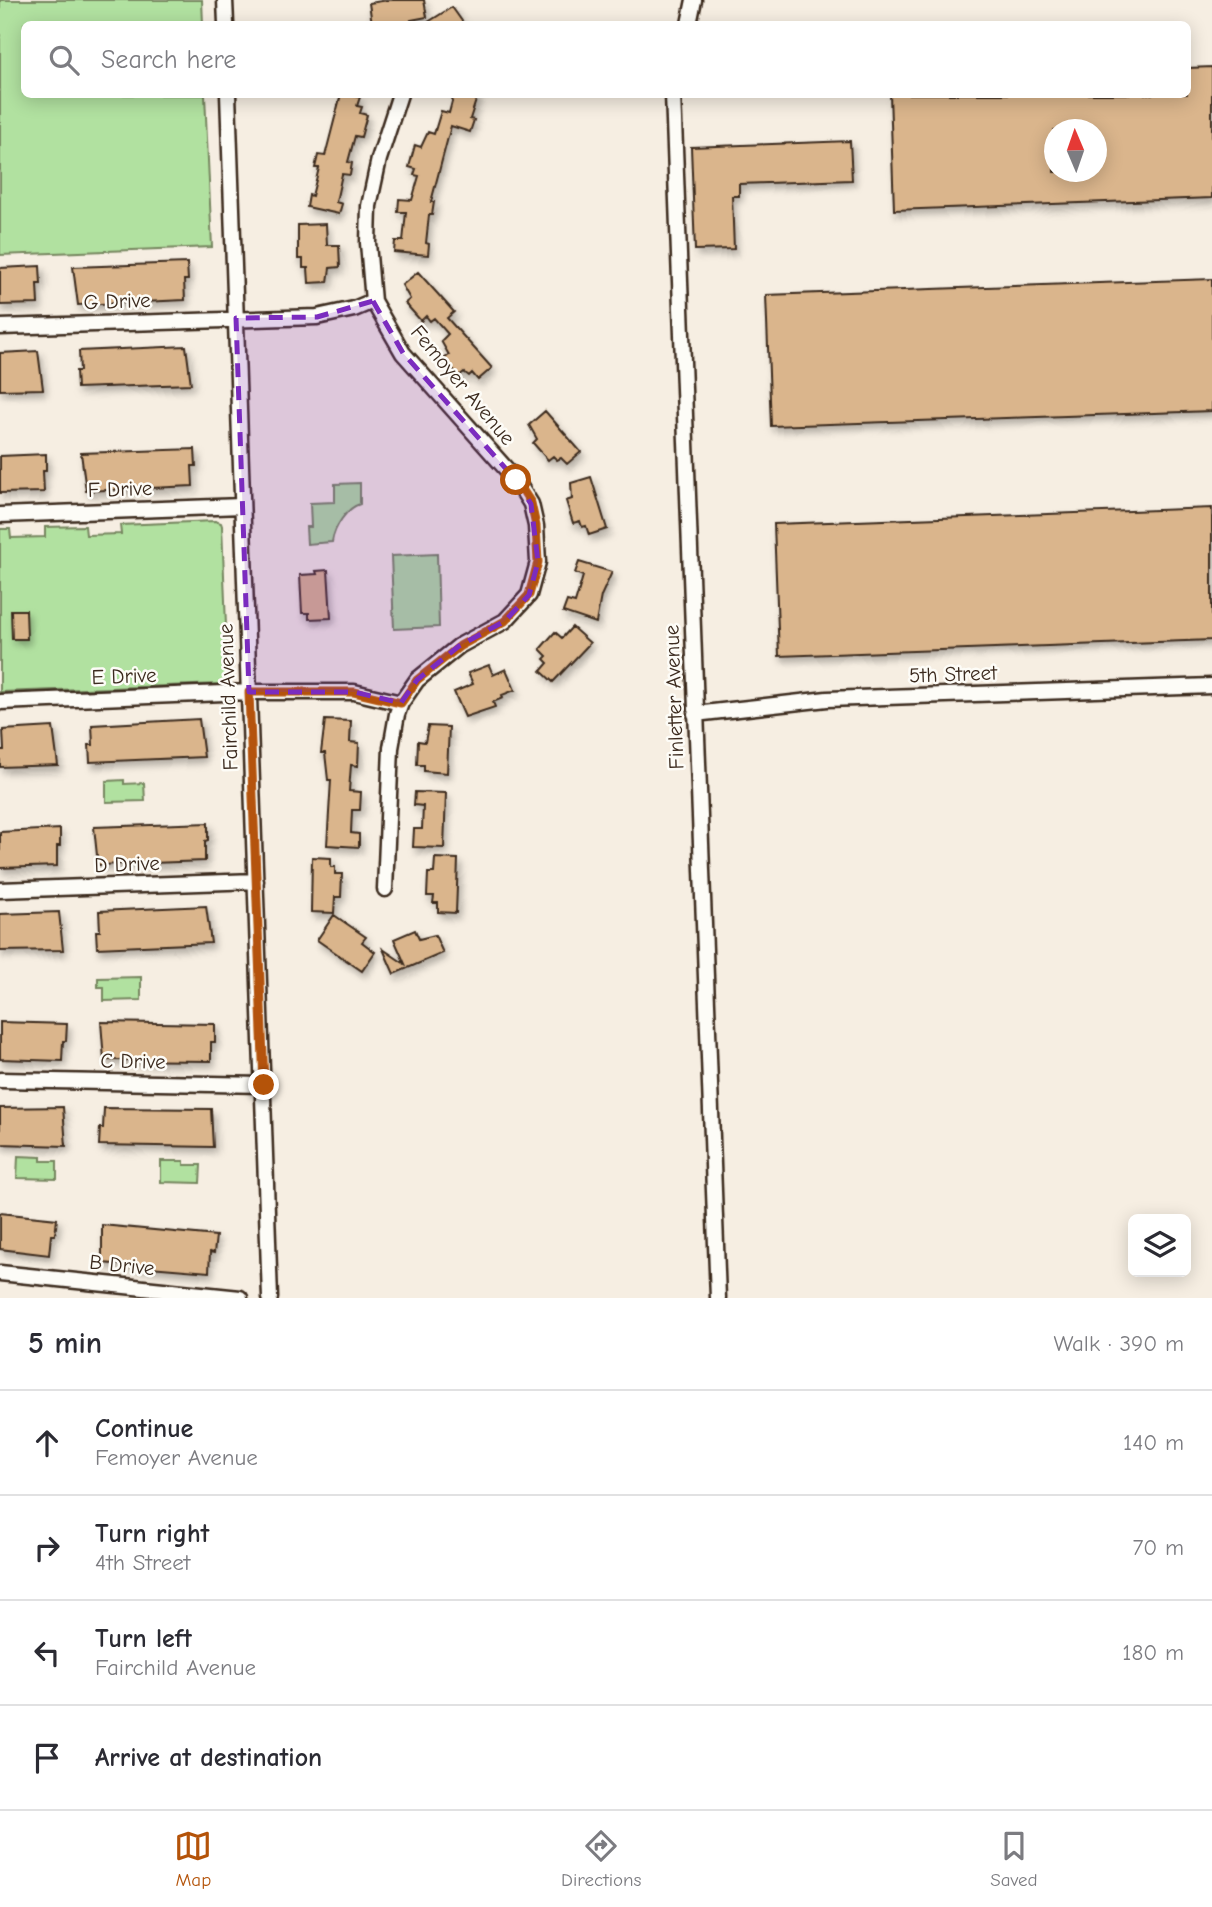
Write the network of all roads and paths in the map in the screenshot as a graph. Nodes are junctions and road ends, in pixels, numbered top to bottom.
1 (225, 0) edge
2 (694, 0) edge
3 (226, 21) edge
4 (690, 21) edge
5 (228, 98) edge
6 (399, 98) edge
7 (673, 98) edge
8 (373, 300) junction
9 (236, 318) junction
10 (0, 327) edge
11 (242, 506) junction
12 (0, 514) edge
13 (1212, 686) edge
14 (249, 692) junction
15 (0, 702) edge
16 (401, 703) junction
17 (695, 714) junction
18 (256, 881) junction
19 (385, 889) dead end
20 (0, 890) edge
21 (0, 1080) edge
22 (264, 1085) junction
23 (0, 1273) edge
24 (240, 1298) edge
25 (270, 1298) edge
26 (718, 1298) edge

1 - 3 street
2 - 4 street
5 - 9 street, Fairchild Avenue
6 - 8 street, Femoyer Avenue
7 - 17 street, Finletter Avenue
8 - 9 street, G Drive
8 - 16 street, Femoyer Avenue
9 - 10 street, G Drive
9 - 11 street, Fairchild Avenue
11 - 12 street, F Drive
11 - 14 street, Fairchild Avenue
13 - 17 street, 5th Street
14 - 15 street, E Drive
14 - 16 street, E Drive
14 - 18 street, Fairchild Avenue
16 - 19 street, Femoyer Avenue
17 - 26 street, Finletter Avenue
18 - 20 street, D Drive
18 - 22 street, Fairchild Avenue
21 - 22 street, C Drive
22 - 25 street, Fairchild Avenue
23 - 24 street, B Drive

